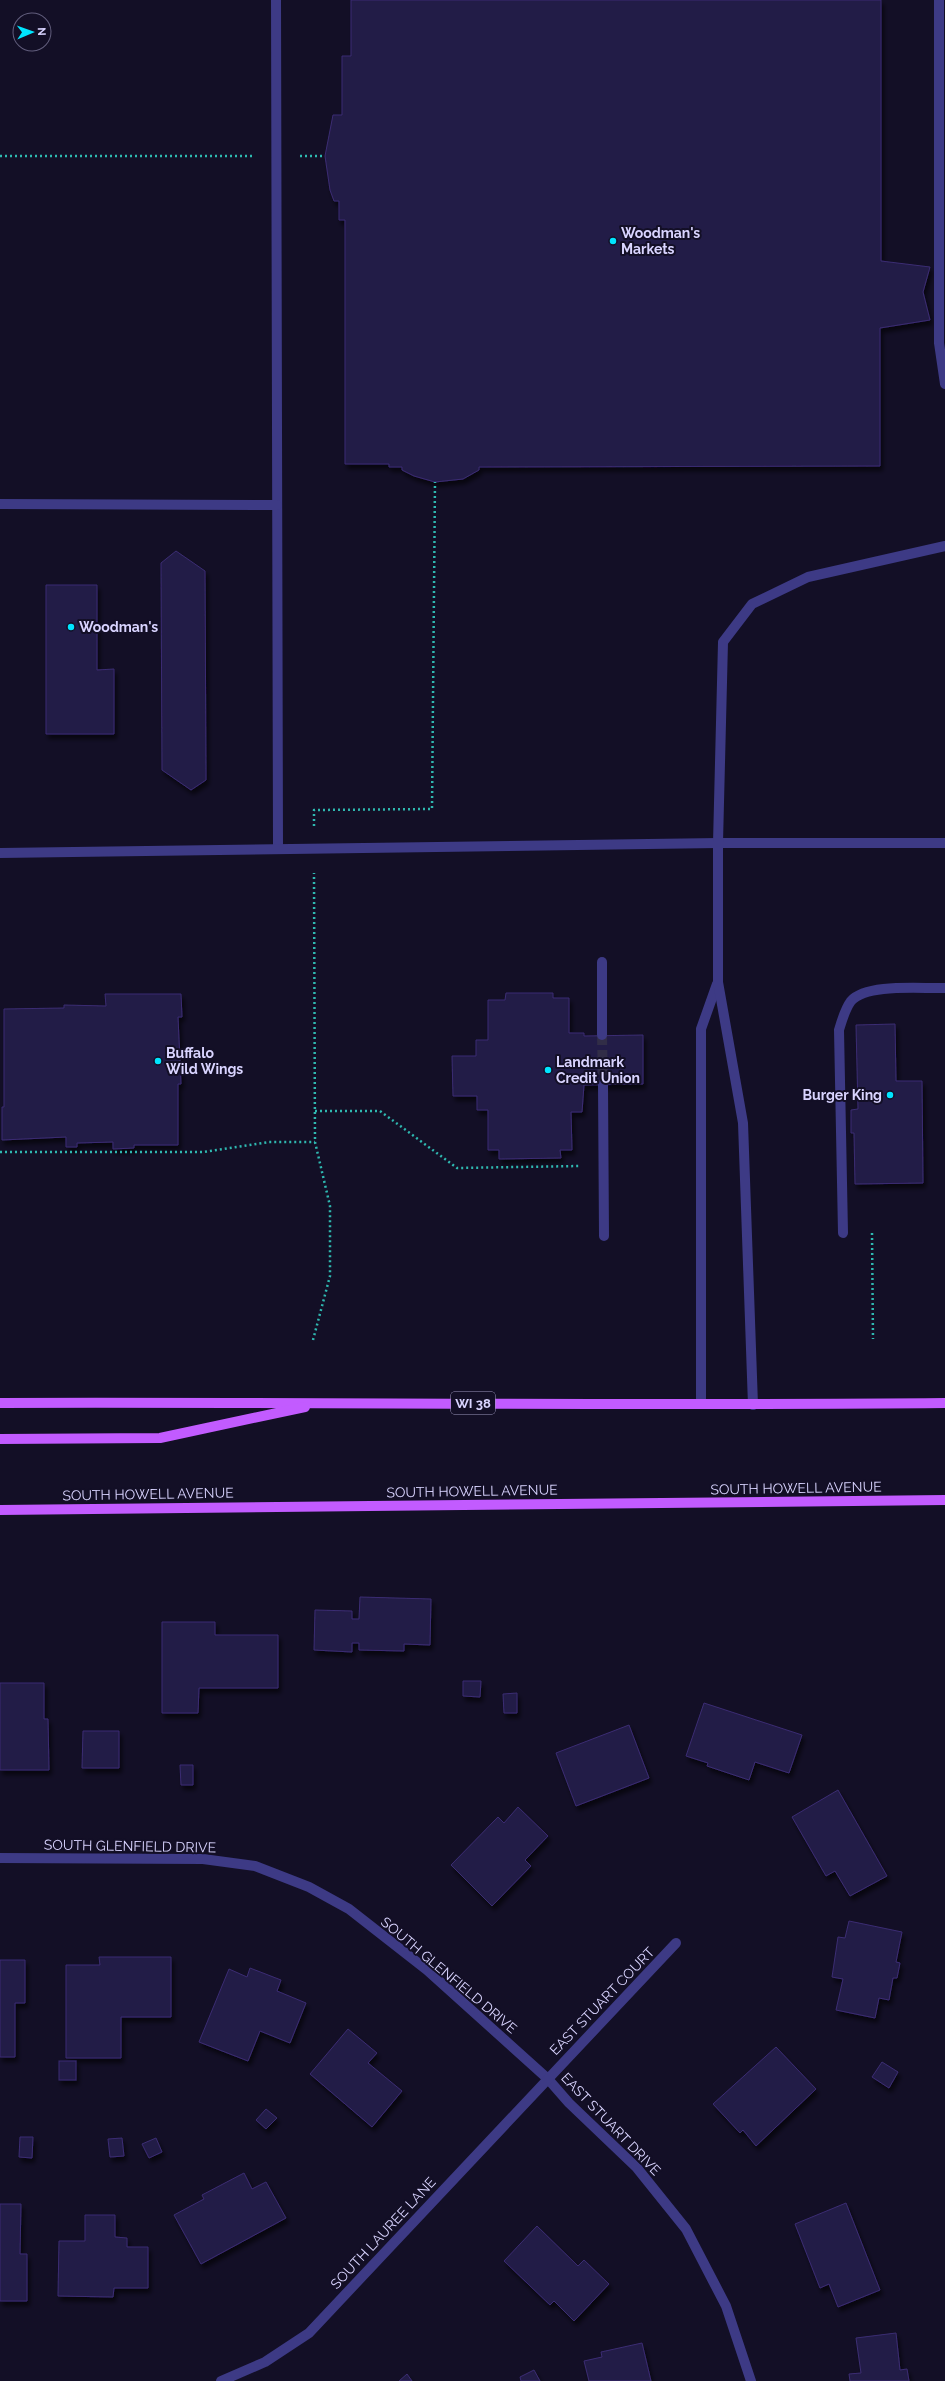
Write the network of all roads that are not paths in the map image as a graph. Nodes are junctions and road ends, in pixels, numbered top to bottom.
1 (276, 0) edge
2 (939, 0) edge
3 (945, 384) edge
4 (0, 504) edge
5 (277, 505) junction
6 (945, 546) edge
7 (718, 843) junction
8 (945, 843) edge
9 (278, 848) junction
10 (0, 853) edge
11 (602, 962) dead end
12 (718, 982) junction
13 (945, 988) edge
14 (602, 1035) tunnel mouth
15 (603, 1085) tunnel mouth
16 (843, 1233) dead end
17 (604, 1236) dead end
18 (325, 1402) junction
19 (0, 1403) edge
20 (945, 1403) edge
21 (702, 1404) junction
22 (753, 1405) junction
23 (0, 1439) edge
24 (945, 1500) edge
25 (0, 1510) edge
26 (0, 1858) edge
27 (676, 1943) dead end
28 (548, 2079) junction
29 (221, 2381) edge
30 (751, 2381) edge

1 - 5 street
2 - 3 street
4 - 5 street
5 - 9 street
6 - 7 street
7 - 8 street
7 - 9 street
7 - 12 street
9 - 10 street
11 - 14 street
12 - 21 street
12 - 22 street
13 - 16 street
15 - 17 street
18 - 19 main road, WI 38
18 - 21 main road, WI 38
18 - 23 main road
20 - 22 main road, WI 38
21 - 22 main road, WI 38
24 - 25 main road, SOUTH HOWELL AVENUE
26 - 28 street, SOUTH GLENFIELD DRIVE
27 - 28 street, EAST STUART COURT
28 - 29 street, SOUTH LAUREE LANE
28 - 30 street, EAST STUART DRIVE

